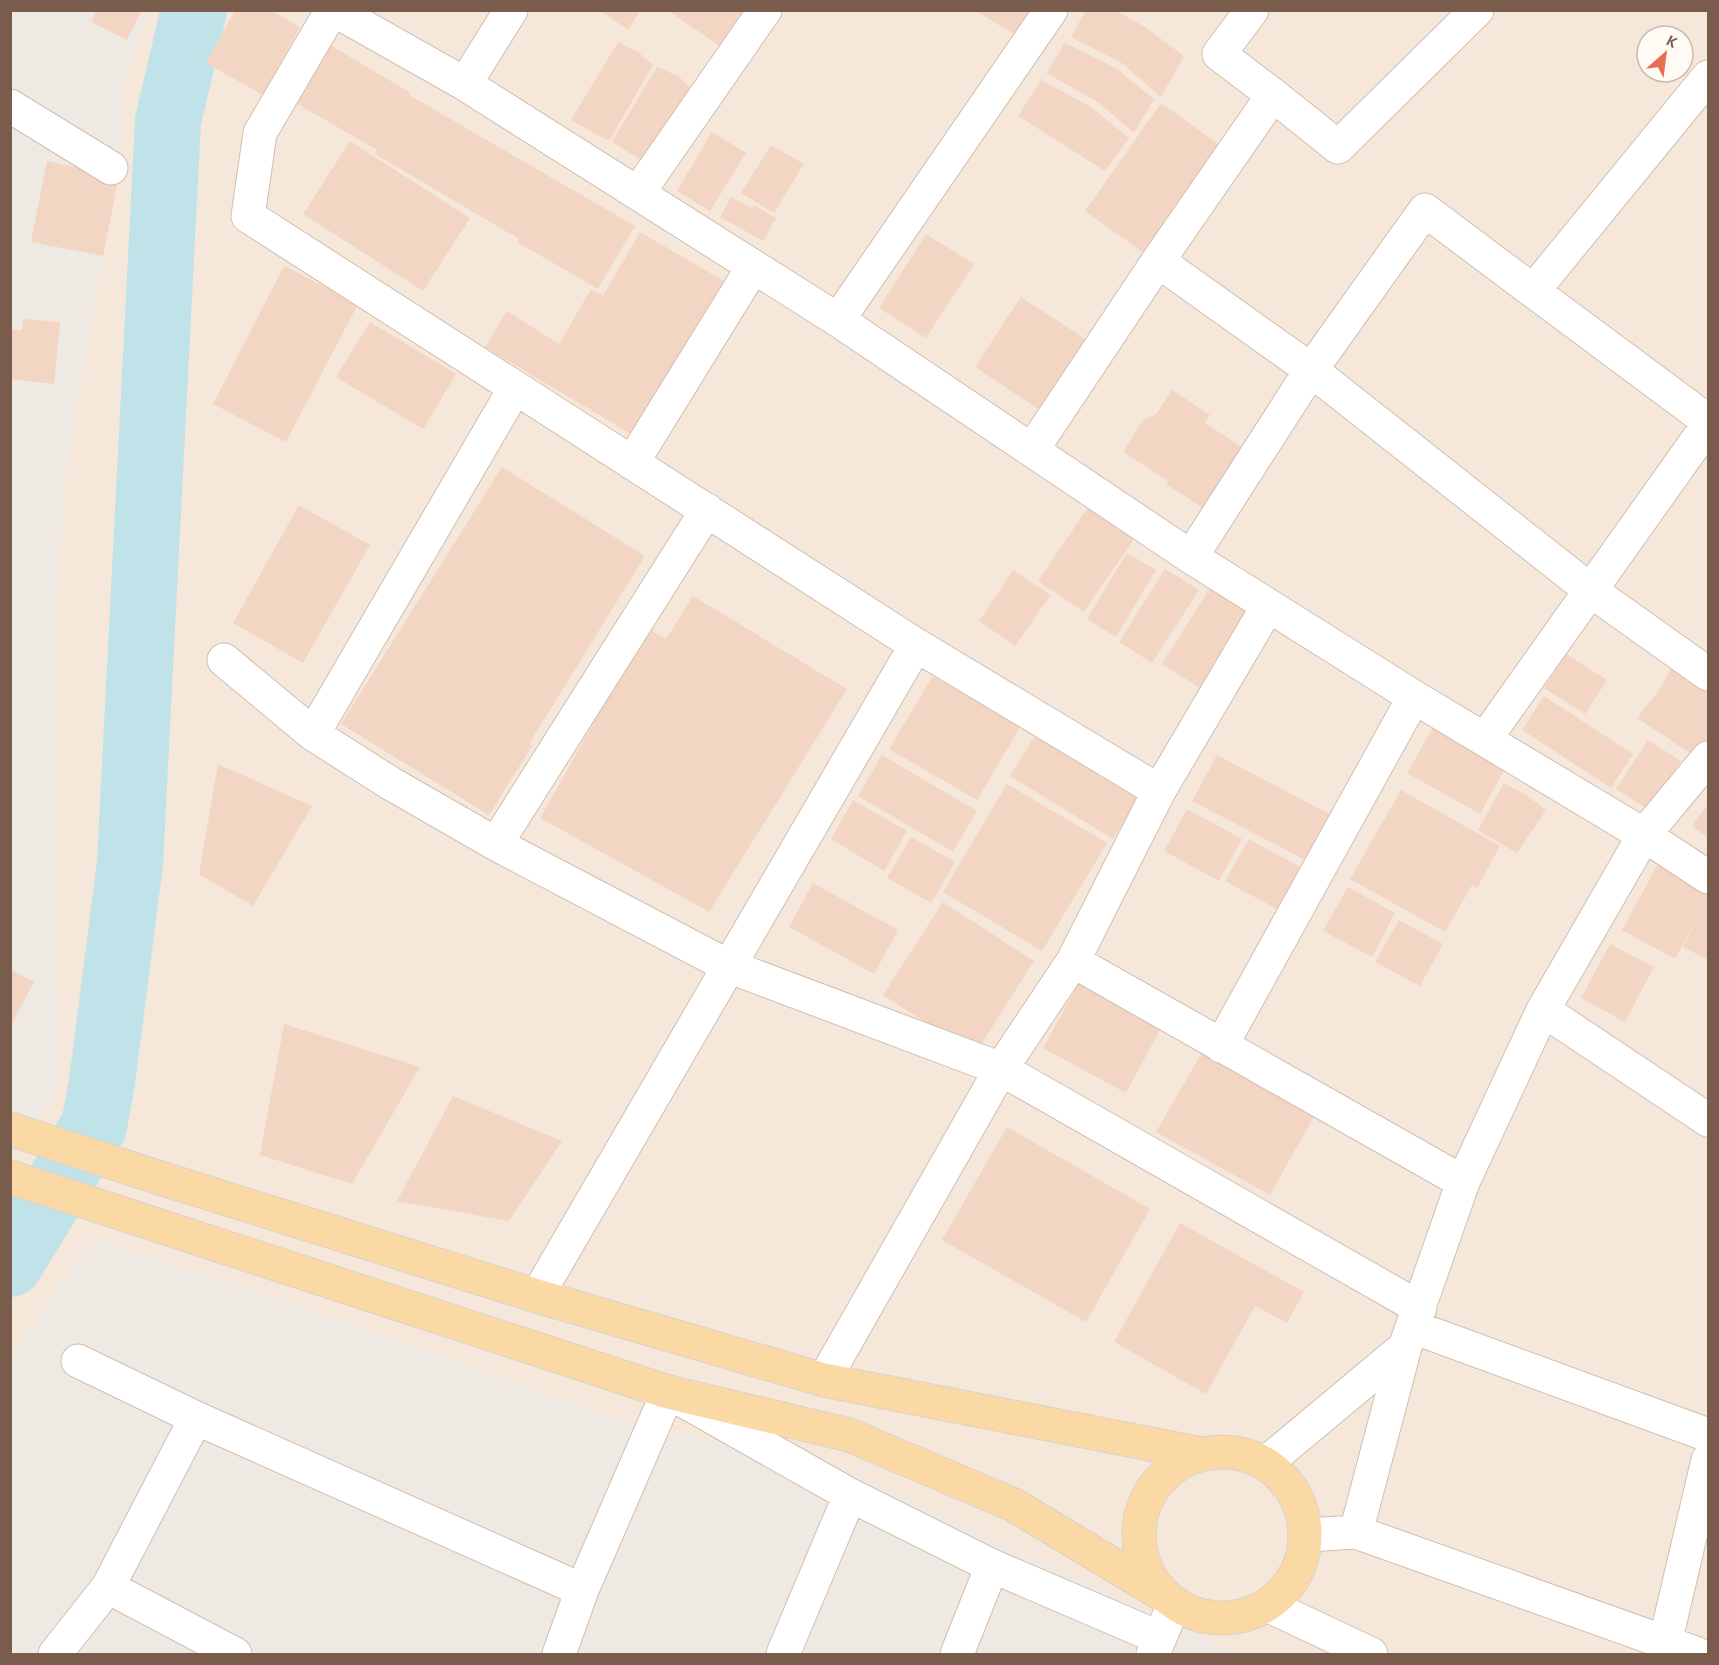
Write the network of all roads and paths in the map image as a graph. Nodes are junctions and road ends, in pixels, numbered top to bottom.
1 (333, 10) edge
2 (511, 10) edge
3 (765, 10) edge
4 (1051, 10) edge
5 (1252, 10) edge
6 (1478, 10) edge
7 (1708, 76) edge
8 (465, 84) junction
9 (1273, 95) junction
10 (10, 106) edge
11 (111, 168) dead end
12 (638, 193) junction
13 (1158, 261) junction
14 (753, 267) junction
15 (1533, 291) junction
16 (838, 320) junction
17 (1311, 370) junction
18 (515, 388) junction
19 (1708, 423) edge
20 (1032, 450) junction
21 (632, 463) junction
22 (707, 510) junction
23 (1191, 557) junction
24 (1590, 590) junction
25 (1268, 606) junction
26 (916, 645) junction
27 (224, 660) dead end
28 (1708, 674) edge
29 (1414, 697) junction
30 (313, 734) junction
31 (1485, 739) junction
32 (1708, 758) edge
33 (1159, 791) junction
34 (1644, 835) junction
35 (496, 844) junction
36 (1708, 877) edge
37 (1073, 961) junction
38 (728, 966) junction
39 (1543, 1010) junction
40 (1221, 1046) junction
41 (1001, 1069) junction
42 (1708, 1120) edge
43 (10, 1129) edge
44 (10, 1177) edge
45 (1463, 1182) junction
46 (537, 1296) junction
47 (1412, 1327) junction
48 (78, 1361) dead end
49 (824, 1380) junction
50 (668, 1392) junction
51 (196, 1418) junction
52 (1708, 1435) edge
53 (1201, 1454) junction
54 (1708, 1460) edge
55 (1266, 1463) junction
56 (850, 1495) junction
57 (1356, 1532) junction
58 (1307, 1535) junction
59 (992, 1566) junction
60 (108, 1587) junction
61 (582, 1590) junction
62 (1168, 1599) junction
63 (1269, 1606) junction
64 (1665, 1643) junction
65 (1156, 1646) edge
66 (55, 1654) edge
67 (235, 1654) edge
68 (559, 1654) edge
69 (783, 1654) edge
70 (957, 1654) edge
71 (1371, 1654) edge
72 (1698, 1654) edge

1 - 8 street
1 - 18 street
2 - 8 street
3 - 12 street
4 - 16 street
5 - 9 street
6 - 9 street
7 - 15 street
8 - 12 street
9 - 13 street
10 - 11 street
12 - 14 street
13 - 17 street
13 - 20 street
14 - 16 street
14 - 21 street
15 - 17 street
15 - 19 street
16 - 20 street
17 - 23 street
17 - 24 street
18 - 21 street
18 - 30 street
19 - 24 street
20 - 23 street
21 - 22 street
22 - 26 street
22 - 35 street
23 - 25 street
24 - 28 street
24 - 31 street
25 - 29 street
25 - 33 street
26 - 33 street
26 - 38 street
27 - 30 street
29 - 31 street
29 - 40 street
30 - 35 street
31 - 34 street
32 - 34 street
33 - 37 street
34 - 36 street
34 - 39 street
35 - 38 street
37 - 40 street
37 - 41 street
38 - 41 street
38 - 46 street
39 - 42 street
39 - 45 street
40 - 45 street
41 - 47 street
41 - 49 street
43 - 46 main road
44 - 50 main road
45 - 47 street
46 - 49 main road
47 - 52 street
47 - 55 street
47 - 57 street
48 - 51 street
49 - 53 main road
50 - 56 street
50 - 61 street
50 - 62 main road
51 - 60 street
51 - 61 street
53 - 55 main road
53 - 62 main road
54 - 64 street
55 - 58 main road
56 - 59 street
56 - 69 street
57 - 58 street
57 - 64 street
58 - 63 main road
59 - 65 street
59 - 70 street
60 - 66 street
60 - 67 street
61 - 68 street
62 - 63 main road
62 - 65 street
63 - 71 street
64 - 72 street

